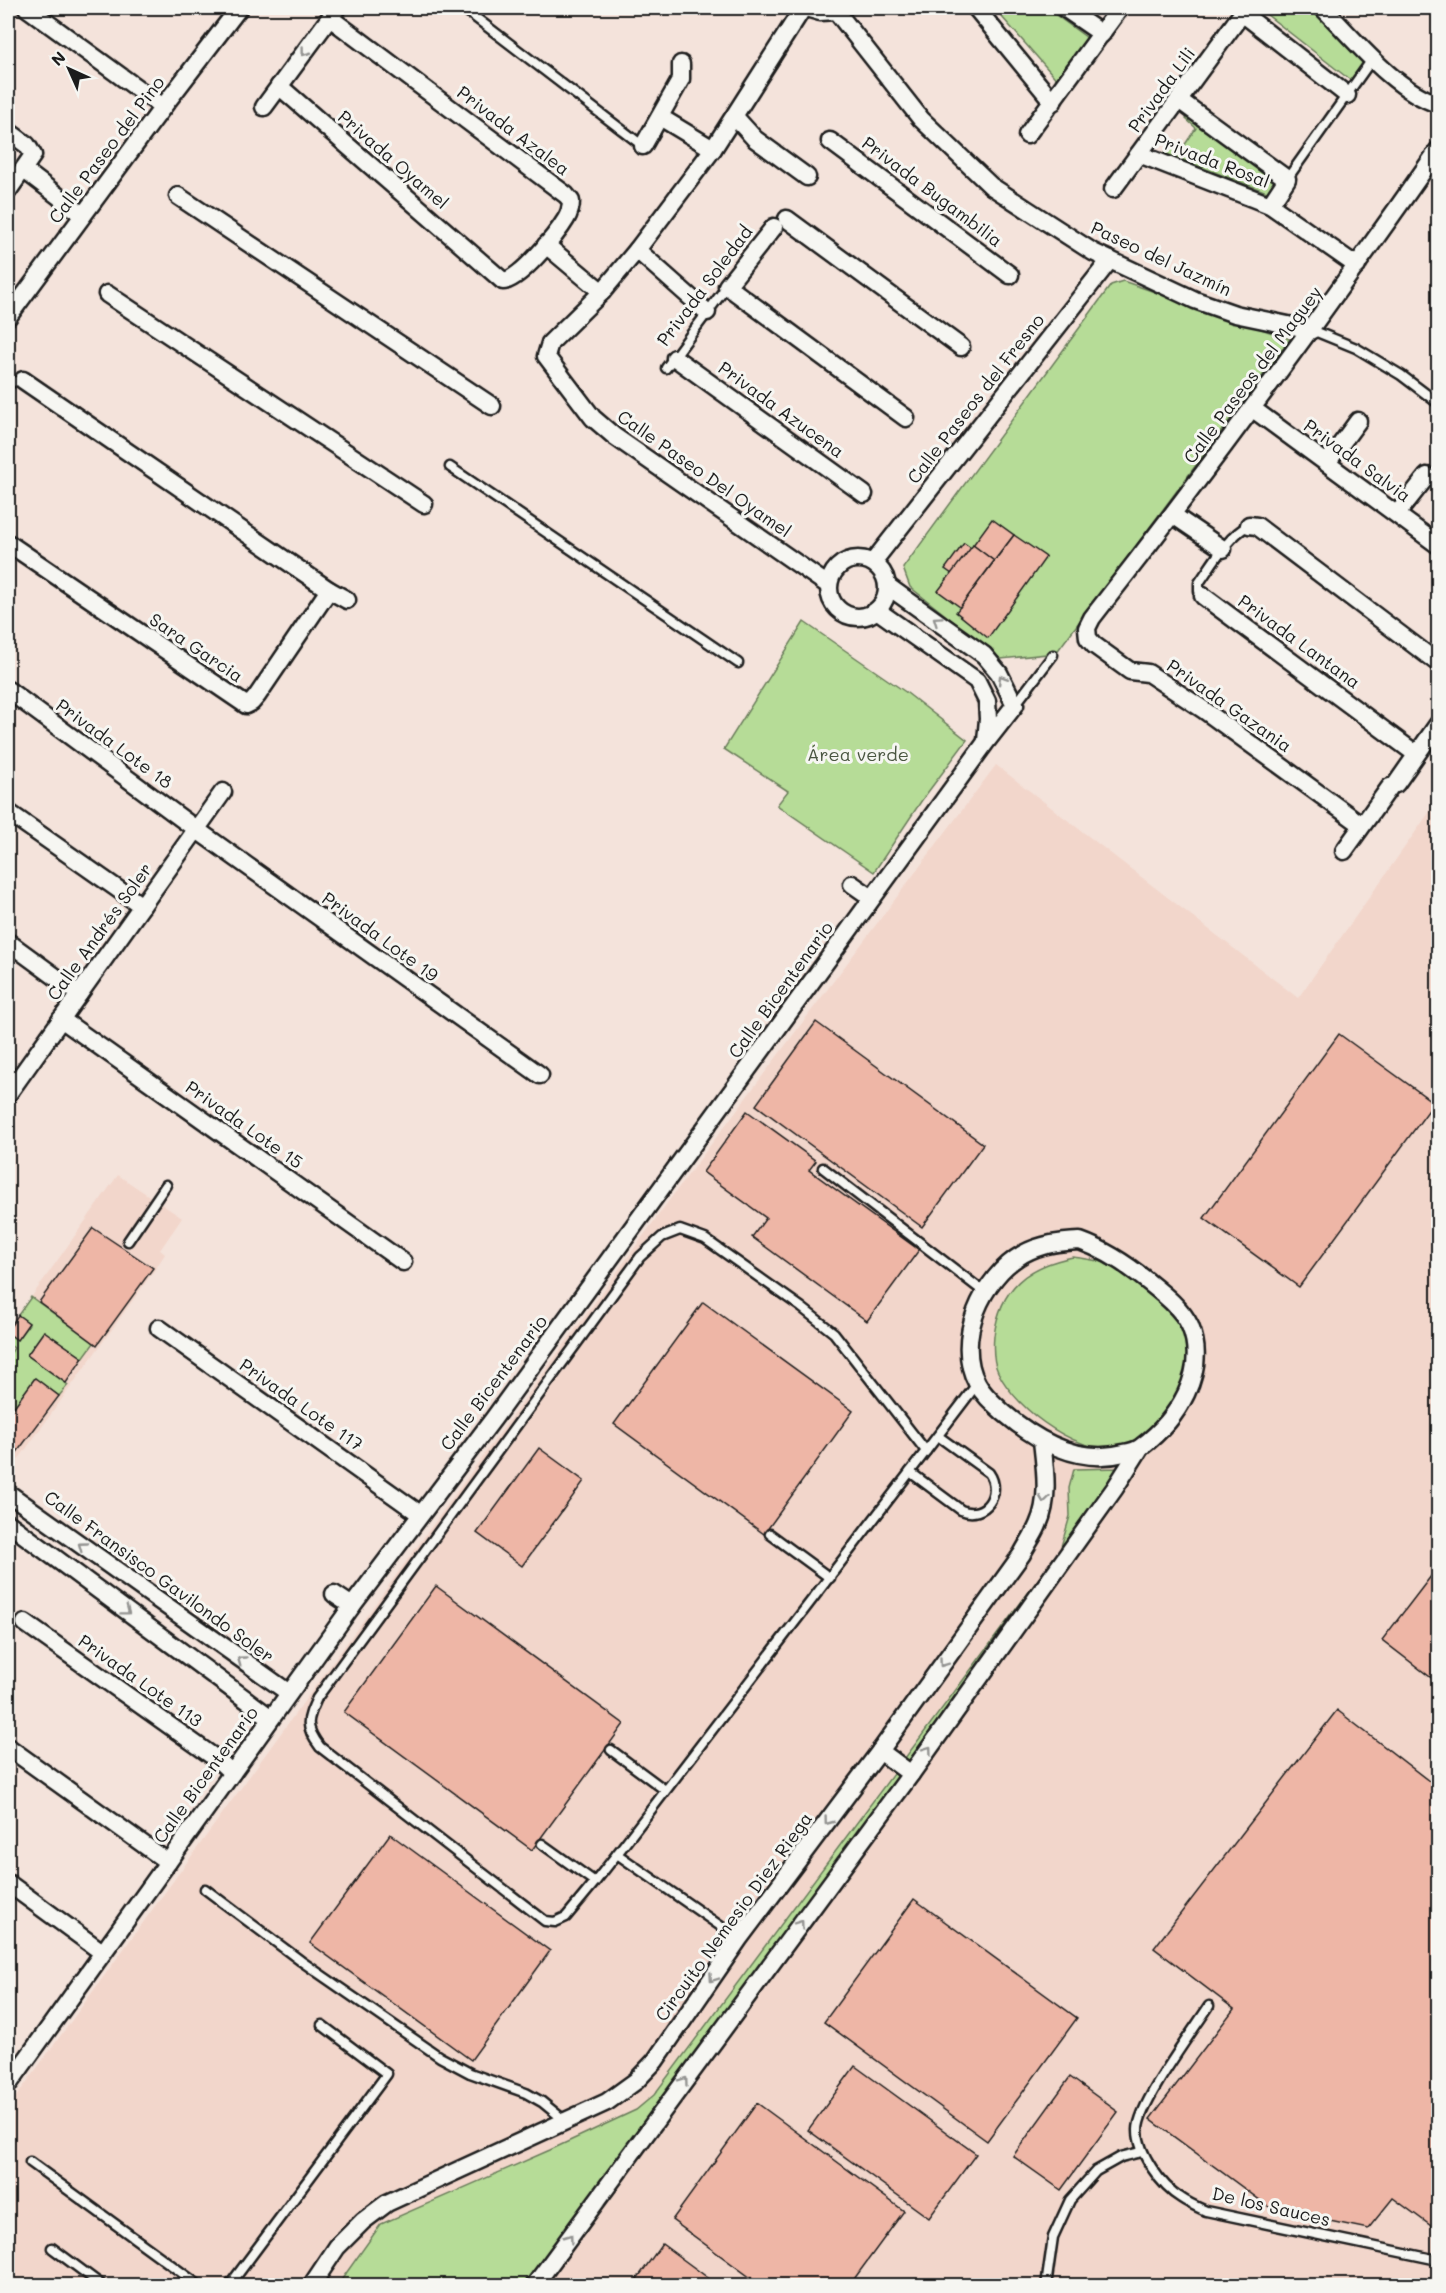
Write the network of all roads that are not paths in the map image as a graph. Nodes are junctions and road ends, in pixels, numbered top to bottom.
1 (27, 8) edge
2 (239, 8) edge
3 (463, 8) edge
4 (804, 8) edge
5 (976, 8) edge
6 (1064, 8) edge
7 (1120, 8) edge
8 (1323, 8) edge
9 (838, 9) edge
10 (1244, 10) edge
11 (334, 13) edge
12 (1101, 34) junction
13 (1373, 58) junction
14 (681, 64) dead end
15 (279, 86) junction
16 (1347, 94) junction
17 (1179, 100) junction
18 (1053, 102) junction
19 (1438, 104) edge
20 (163, 107) junction
21 (264, 107) dead end
22 (660, 117) junction
23 (735, 117) junction
24 (8, 131) edge
25 (1027, 135) dead end
26 (830, 141) dead end
27 (643, 146) joint
28 (713, 149) junction
29 (1438, 150) edge
30 (1139, 154) junction
31 (24, 170) junction
32 (807, 177) dead end
33 (1287, 179) junction
34 (1113, 189) dead end
35 (8, 191) edge
36 (178, 196) dead end
37 (1270, 205) junction
38 (83, 215) junction
39 (546, 245) junction
40 (637, 250) junction
41 (1110, 260) junction
42 (1357, 266) junction
43 (1010, 275) dead end
44 (727, 286) junction
45 (602, 292) junction
46 (108, 294) dead end
47 (706, 312) junction
48 (8, 317) edge
49 (1312, 330) junction
50 (961, 346) dead end
51 (670, 363) joint
52 (15, 383) edge
53 (1438, 403) edge
54 (492, 406) dead end
55 (1253, 408) junction
56 (906, 417) dead end
57 (1358, 421) dead end
58 (1327, 463) junction
59 (450, 466) dead end
60 (1427, 476) dead end
61 (864, 494) dead end
62 (424, 504) dead end
63 (1397, 514) junction
64 (1173, 515) junction
65 (1250, 525) joint
66 (8, 543) edge
67 (1438, 545) edge
68 (1223, 549) junction
69 (873, 562) junction
70 (828, 585) junction
71 (889, 586) junction
72 (329, 590) junction
73 (1203, 596) joint
74 (347, 600) dead end
75 (878, 610) junction
76 (1092, 618) joint
77 (1053, 655) dead end
78 (738, 663) dead end
79 (1438, 663) edge
80 (8, 690) edge
81 (1015, 705) junction
82 (1438, 724) edge
83 (986, 742) junction
84 (1416, 754) junction
85 (223, 792) dead end
86 (8, 812) edge
87 (1362, 825) junction
88 (197, 830) junction
89 (1344, 851) dead end
90 (852, 884) dead end
91 (872, 898) junction
92 (142, 906) junction
93 (8, 942) edge
94 (79, 994) junction
95 (61, 1019) junction
96 (540, 1075) dead end
97 (13, 1077) edge
98 (8, 1094) edge
99 (823, 1168) dead end
100 (166, 1185) dead end
101 (128, 1241) dead end
102 (403, 1262) dead end
103 (984, 1292) junction
104 (159, 1328) dead end
105 (977, 1384) junction
106 (938, 1436) junction
107 (1042, 1441) junction
108 (1139, 1450) junction
109 (926, 1451) junction
110 (910, 1472) junction
111 (8, 1493) edge
112 (420, 1514) junction
113 (42, 1517) junction
114 (8, 1523) edge
115 (770, 1534) dead end
116 (29, 1538) junction
117 (830, 1578) junction
118 (334, 1594) dead end
119 (351, 1606) junction
120 (25, 1623) dead end
121 (289, 1693) junction
122 (271, 1718) junction
123 (8, 1747) edge
124 (611, 1750) dead end
125 (880, 1751) junction
126 (232, 1773) junction
127 (911, 1774) junction
128 (665, 1790) junction
129 (542, 1844) dead end
130 (617, 1854) junction
131 (168, 1862) junction
132 (595, 1882) junction
133 (8, 1883) edge
134 (205, 1889) dead end
135 (739, 1939) junction
136 (102, 1952) junction
137 (1209, 2006) dead end
138 (322, 2025) dead end
139 (8, 2085) edge
140 (564, 2120) junction
141 (1141, 2152) junction
142 (30, 2162) dead end
143 (52, 2248) dead end
144 (1438, 2260) edge
145 (103, 2286) edge
146 (200, 2286) edge
147 (229, 2286) edge
148 (311, 2286) edge
149 (534, 2286) edge
150 (1046, 2286) edge

1 - 20 street
2 - 20 street, Calle Paseo del Pino
3 - 27 lane
4 - 9 street
4 - 23 street
5 - 18 street
6 - 12 street
7 - 12 street
8 - 13 street
9 - 41 street, Paseo del Jazmín
10 - 16 street, Privada Lili
10 - 17 street, Privada Lili
11 -> 15 street
11 - 39 street, Privada Azalea
12 - 18 street
13 - 16 lane
13 - 19 street
14 - 22 street
15 - 21 street
15 - 39 street, Privada Oyamel
16 - 33 lane
17 - 30 street, Privada Lili
17 - 33 street, Privada Rosal
18 - 25 street
20 - 38 street, Calle Paseo del Pino
22 - 27 street
22 - 28 street
23 - 28 street
23 - 32 street
24 - 31 street
26 - 43 street, Privada Bugambilia
28 - 40 street
29 - 42 street, Calle Paseos del Maguey
30 - 34 street, Privada Lili
30 - 37 street, Privada Rosal
31 - 35 street
31 - 38 street
33 - 37 street, Privada Rosal
36 - 54 street
37 - 42 street, Privada Rosal
38 - 48 street, Calle Paseo del Pino
39 - 45 street
40 - 45 street
40 - 47 street
41 - 49 street, Paseo del Jazmín
41 - 69 street, Calle Paseos del Fresno
42 - 49 street, Calle Paseos del Maguey
44 - 47 lane, Privada Soledad
44 - 50 street, Privada Soledad
44 - 56 street
45 - 70 street, Calle Paseo Del Oyamel
46 - 62 street
47 - 51 lane, Privada Soledad
49 - 53 lane
49 - 55 street, Calle Paseos del Maguey
51 - 61 street, Privada Azucena
52 - 72 street
55 - 58 street, Privada Salvia
55 - 64 street, Calle Paseos del Maguey
57 - 58 street
58 - 63 street, Privada Salvia
59 - 78 lane
60 - 63 street
63 - 67 street, Privada Salvia
64 - 68 street
64 - 76 street, Calle Paseos del Maguey
65 - 68 lane, Privada Lantana
65 - 79 street, Privada Lantana
66 - 72 street, Sara Garcia
68 - 73 lane, Privada Lantana
69 - 70 street
69 - 71 street
70 - 75 street
71 - 75 street
81 -> 71 street
72 - 74 street
73 - 84 street, Privada Lantana
75 - 83 street
76 - 87 street, Privada Gazania
77 - 81 lane
80 - 88 street, Privada Lote 18
81 - 83 street, Calle Bicentenario
82 - 84 street
83 - 91 street, Calle Bicentenario
84 - 87 street
85 - 88 street, Calle Andrés Soler
86 - 92 street
87 - 89 street
88 - 92 street, Calle Andrés Soler
88 - 96 street, Privada Lote 19
90 - 91 street
91 - 112 street, Calle Bicentenario
92 - 94 street, Calle Andrés Soler
93 - 94 street
94 - 95 street, Calle Andrés Soler
95 - 97 street, Calle Andrés Soler
95 - 102 street, Privada Lote 15
97 - 98 street, Calle Andrés Soler
99 - 103 lane
100 - 101 lane
103 - 105 street
103 - 108 street
104 - 112 street, Privada Lote 117
105 - 106 lane
105 - 107 street
106 - 109 lane
106 - 110 lane
107 - 108 street
107 -> 125 street, Circuito Nemesio Diez Riega
127 -> 108 street
109 - 110 lane
109 - 132 lane
110 - 117 lane
111 - 113 street, Calle Fransisco Gavilondo Soler
112 - 119 street, Calle Bicentenario
113 - 116 street
121 -> 113 street, Calle Fransisco Gavilondo Soler
114 - 116 street
115 - 117 lane
116 -> 122 street
117 - 128 lane
118 - 119 street
119 - 121 street, Calle Bicentenario
120 - 126 street, Privada Lote 113
121 - 122 street, Calle Bicentenario
122 - 126 street, Calle Bicentenario
123 - 131 street
124 - 128 lane
125 - 127 street
125 -> 135 street, Circuito Nemesio Diez Riega
126 - 131 street, Calle Bicentenario
149 -> 127 street
128 - 130 lane
129 - 132 lane
130 - 132 lane
130 - 135 lane
131 - 136 street, Calle Bicentenario
133 - 136 street
134 - 140 lane
135 -> 140 street, Circuito Nemesio Diez Riega
136 - 139 street, Calle Bicentenario
137 - 141 lane
138 - 147 lane
140 - 148 street, Circuito Nemesio Diez Riega
141 - 144 lane, De los Sauces
141 - 150 lane
142 - 146 lane
143 - 145 lane

